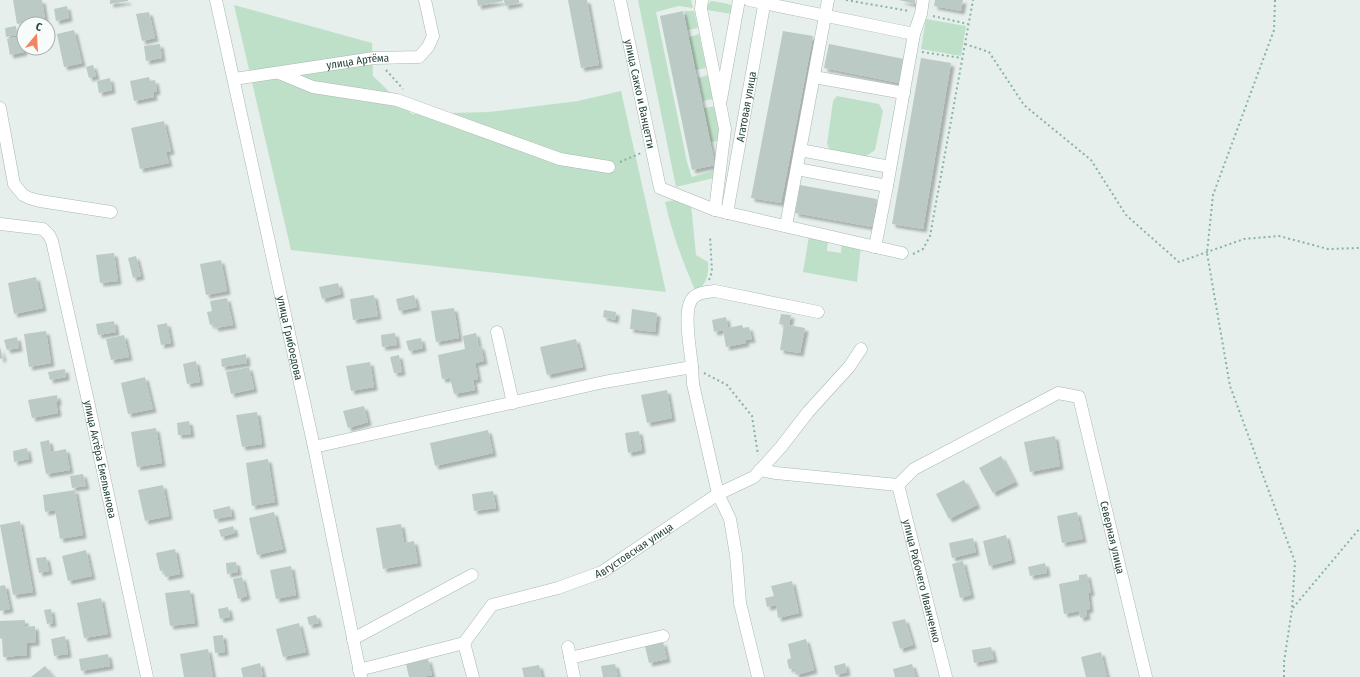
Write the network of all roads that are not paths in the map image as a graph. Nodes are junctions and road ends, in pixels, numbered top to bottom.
1 (216, 0) edge
2 (425, 0) edge
3 (620, 0) edge
4 (702, 0) edge
5 (739, 0) edge
6 (749, 0) edge
7 (828, 0) edge
8 (924, 0) edge
9 (764, 1) edge
10 (825, 15) junction
11 (914, 34) junction
12 (278, 73) junction
13 (814, 77) junction
14 (234, 79) junction
15 (904, 93) junction
16 (720, 105) junction
17 (0, 108) edge
18 (800, 150) junction
19 (609, 167) road end
20 (890, 167) junction
21 (797, 169) junction
22 (887, 186) junction
23 (721, 211) junction
24 (111, 212) dead end
25 (0, 224) edge
26 (786, 226) junction
27 (875, 247) junction
28 (902, 253) road end
29 (818, 312) dead end
30 (497, 332) dead end
31 (861, 349) dead end
32 (692, 367) junction
33 (513, 403) junction
34 (314, 447) junction
35 (760, 470) junction
36 (898, 485) junction
37 (718, 494) junction
38 (472, 575) dead end
39 (663, 636) dead end
40 (353, 639) junction
41 (464, 643) junction
42 (360, 673) edge
43 (147, 677) edge
44 (473, 677) edge
45 (574, 677) edge
46 (758, 677) edge
47 (946, 677) edge
48 (1146, 677) edge

1 - 14 street, улица Грибоедова
2 - 12 street, улица Артёма
3 - 23 street, улица Сакко и Ванцетти
4 - 16 street
5 - 16 street
6 - 9 street
7 - 10 street
8 - 11 street
9 - 10 street
9 - 23 street, Агатовая улица
10 - 11 street
10 - 13 street
11 - 15 street
12 - 14 street, улица Артёма
12 - 19 street
13 - 15 street
13 - 18 street
14 - 34 street, улица Грибоедова
15 - 20 street
16 - 23 street
17 - 24 street
18 - 20 street
18 - 21 street
20 - 22 street
21 - 22 street
21 - 26 street
22 - 27 street
23 - 26 street
25 - 43 street, улица Актёра Емельянова
26 - 27 street
27 - 28 street
29 - 32 street
30 - 33 street
31 - 35 street, Августовская улица
32 - 33 street
32 - 37 street
33 - 34 street
34 - 40 street, улица Грибоедова
35 - 36 street
35 - 37 street, Августовская улица
36 - 47 street, улица Рабочего Иванченко
36 - 48 street, Северная улица
37 - 41 street, Августовская улица
37 - 46 street
38 - 40 street
39 - 45 street
40 - 42 street, улица Грибоедова
41 - 42 street
41 - 44 street

